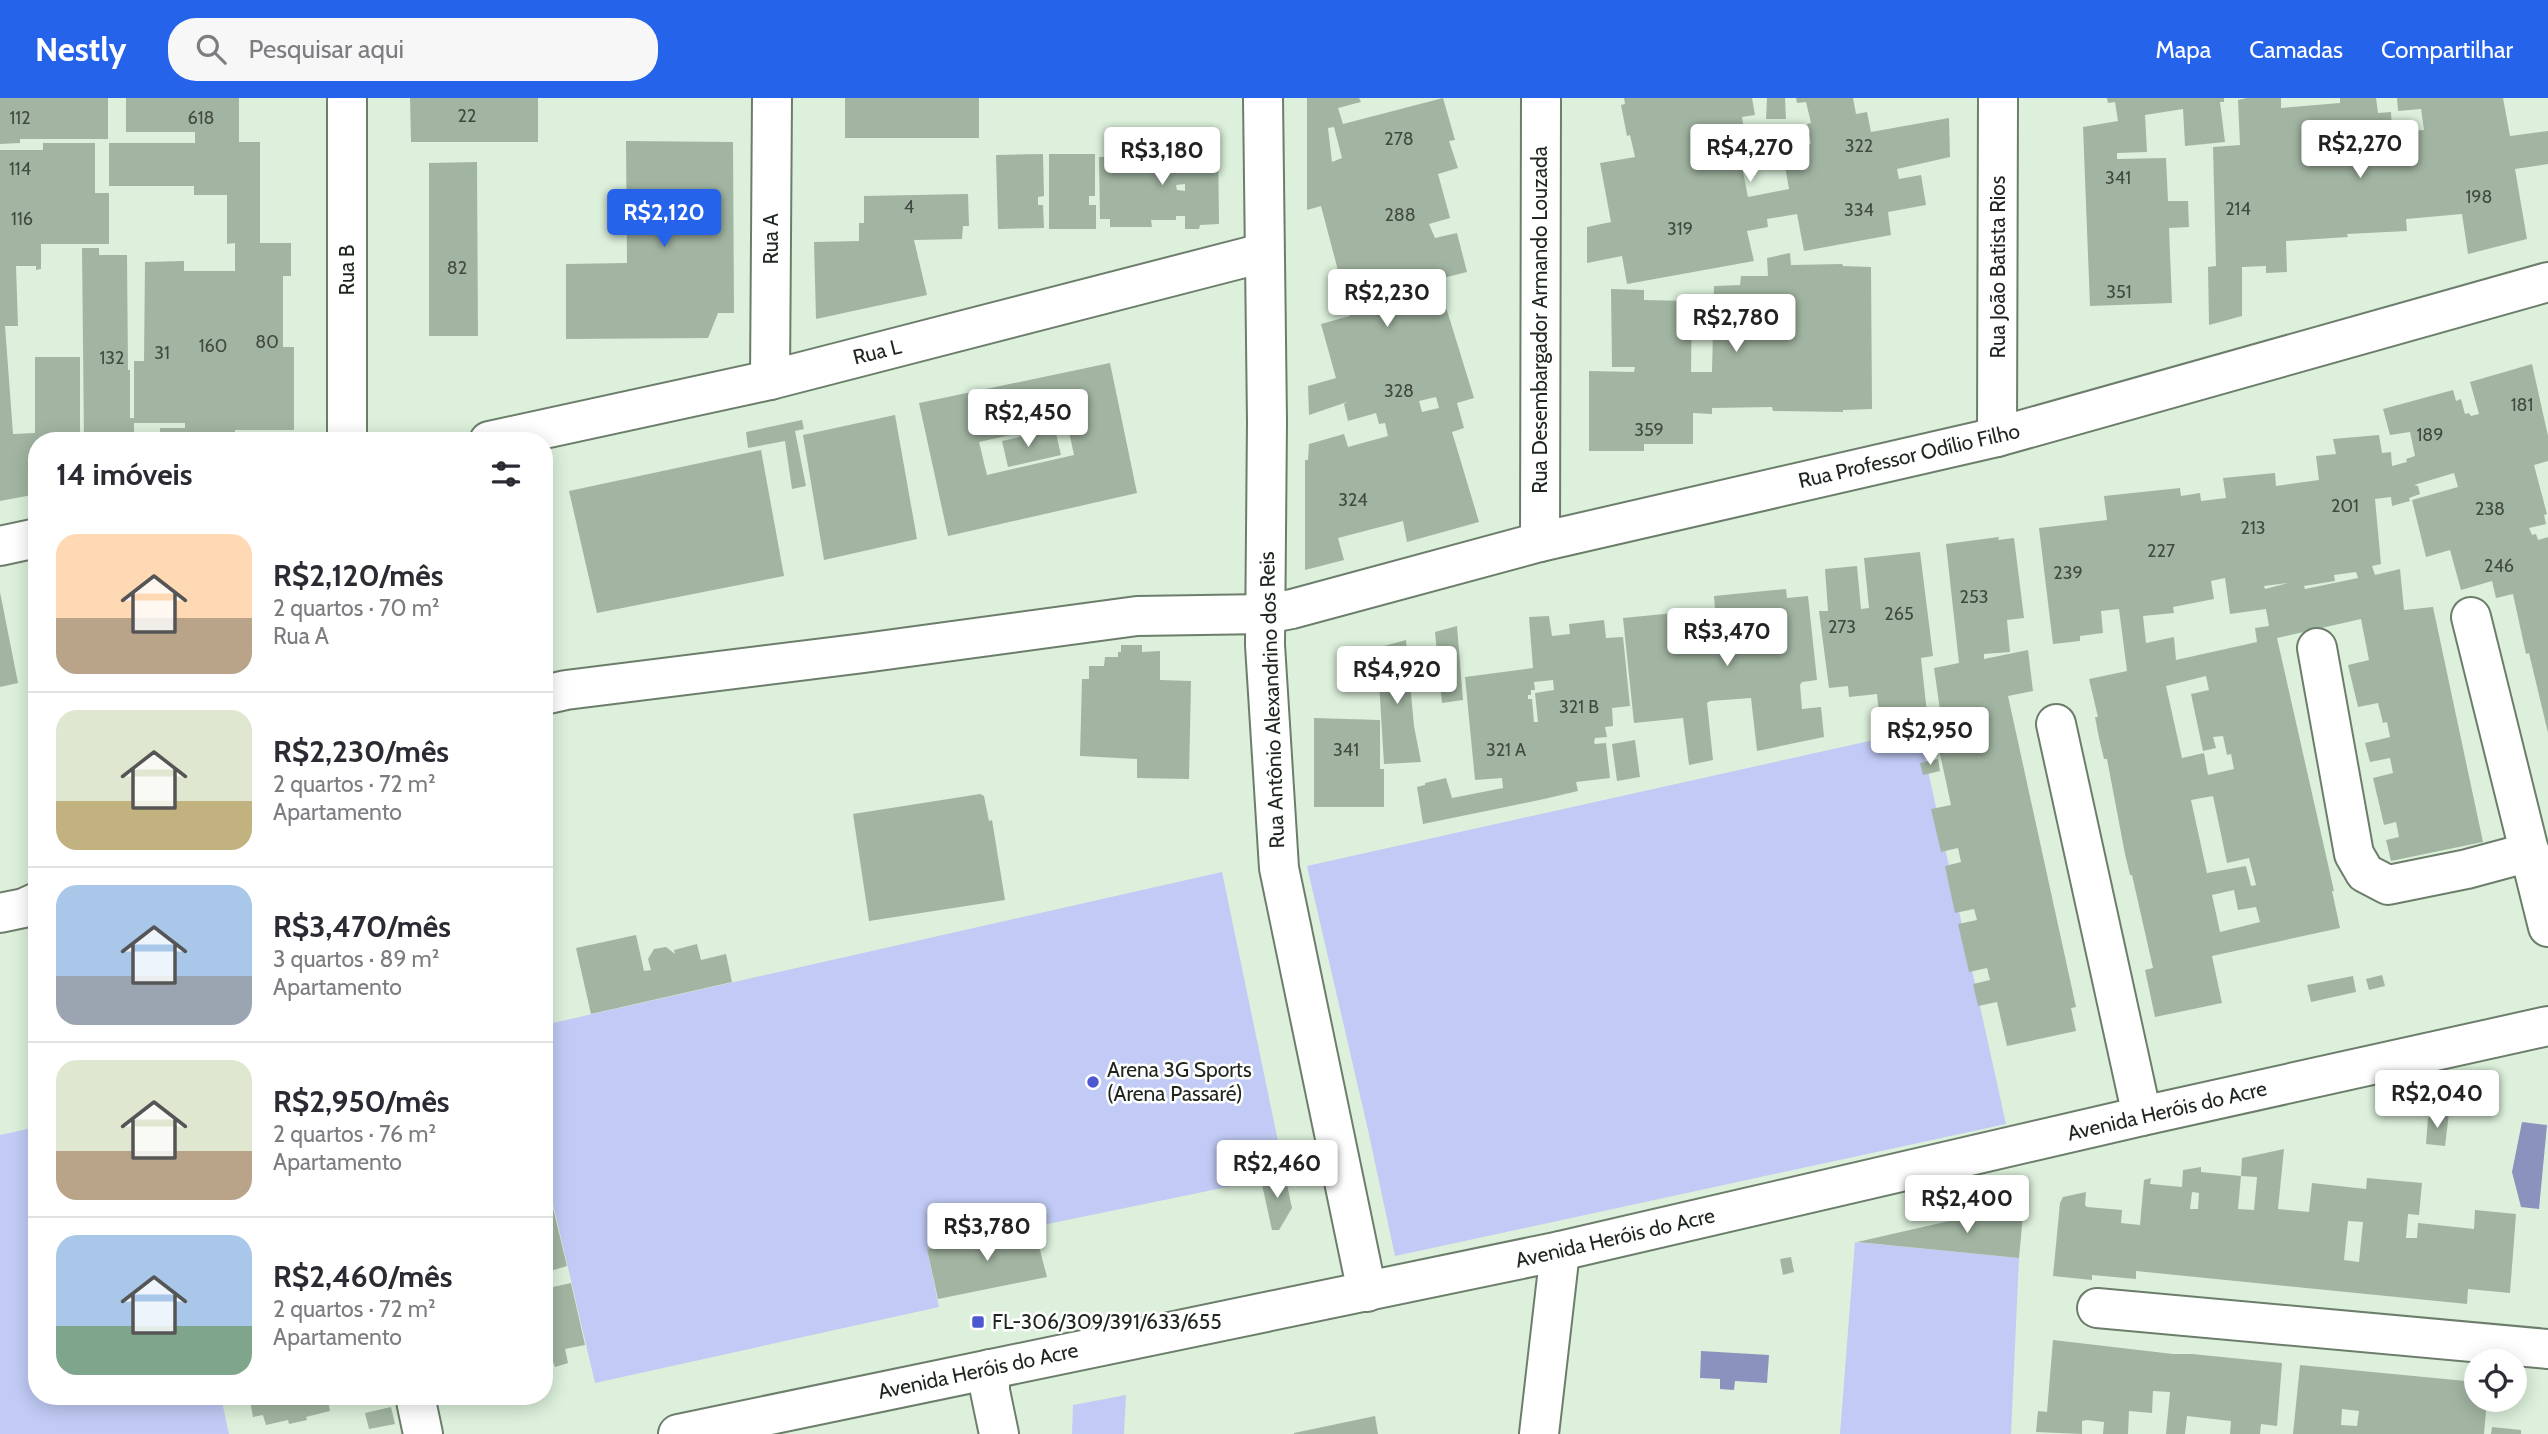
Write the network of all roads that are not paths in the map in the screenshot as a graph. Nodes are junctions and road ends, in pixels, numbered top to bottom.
1 (347, 98) edge
2 (772, 98) edge
3 (1263, 98) edge
4 (1541, 98) edge
5 (1998, 98) edge
6 (1263, 253) junction
7 (2548, 282) edge
8 (770, 380) junction
9 (347, 432) edge
10 (530, 432) edge
11 (1997, 437) junction
12 (28, 540) edge
13 (1540, 542) junction
14 (0, 546) edge
15 (1266, 614) junction
16 (2471, 617) dead end
17 (2316, 648) dead end
18 (553, 693) edge
19 (2056, 724) dead end
20 (2530, 852) junction
21 (28, 906) edge
22 (0, 913) edge
23 (2548, 928) edge
24 (2548, 1026) edge
25 (2142, 1116) junction
26 (1560, 1251) junction
27 (1367, 1292) junction
28 (2097, 1308) dead end
29 (2548, 1349) edge
30 (990, 1369) junction
31 (417, 1405) edge
32 (423, 1434) edge
33 (678, 1434) edge
34 (999, 1434) edge
35 (1539, 1434) edge

1 - 9 street, Rua B
2 - 8 street, Rua A
3 - 6 street, Rua Antônio Alexandrino dos Reis
4 - 13 street, Rua Desembargador Armando Louzada
5 - 11 street, Rua João Batista Rios
6 - 8 street, Rua L
6 - 15 street, Rua Antônio Alexandrino dos Reis
7 - 11 street, Rua Professor Odílio Filho
8 - 10 street, Rua L
11 - 13 street, Rua Professor Odílio Filho
12 - 14 street
13 - 15 street, Rua Professor Odílio Filho
15 - 18 street, Rua Professor Odílio Filho
15 - 27 street, Rua Antônio Alexandrino dos Reis
16 - 20 street
17 - 20 street
19 - 25 street
20 - 23 street
21 - 22 street
24 - 25 street, Avenida Heróis do Acre
25 - 26 street, Avenida Heróis do Acre
26 - 27 street, Avenida Heróis do Acre
26 - 35 street
27 - 30 street, Avenida Heróis do Acre
28 - 29 street
30 - 33 street, Avenida Heróis do Acre
30 - 34 street
31 - 32 street

